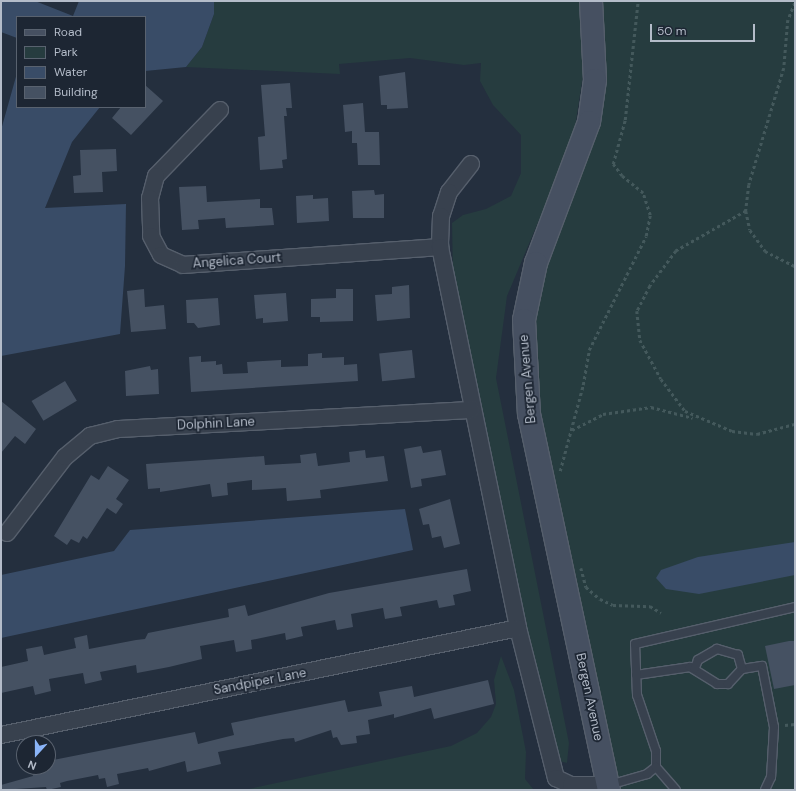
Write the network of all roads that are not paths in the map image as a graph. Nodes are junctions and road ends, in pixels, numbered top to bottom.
1 (591, 1) edge
2 (220, 110) dead end
3 (471, 164) dead end
4 (440, 247) junction
5 (472, 410) junction
6 (6, 533) dead end
7 (795, 607) edge
8 (518, 628) junction
9 (694, 668) junction
10 (742, 669) junction
11 (636, 675) junction
12 (1, 735) edge
13 (656, 767) junction
14 (609, 788) edge
15 (676, 790) edge
16 (765, 790) edge

1 - 14 main road, Bergen Avenue
2 - 4 street, Angelica Court
3 - 4 street
4 - 5 street
5 - 6 street, Dolphin Lane
5 - 8 street
7 - 11 lane
8 - 12 street, Sandpiper Lane
8 - 14 street
9 - 10 lane
9 - 10 lane
9 - 11 lane
10 - 16 lane
11 - 13 lane
13 - 14 lane
13 - 15 lane

